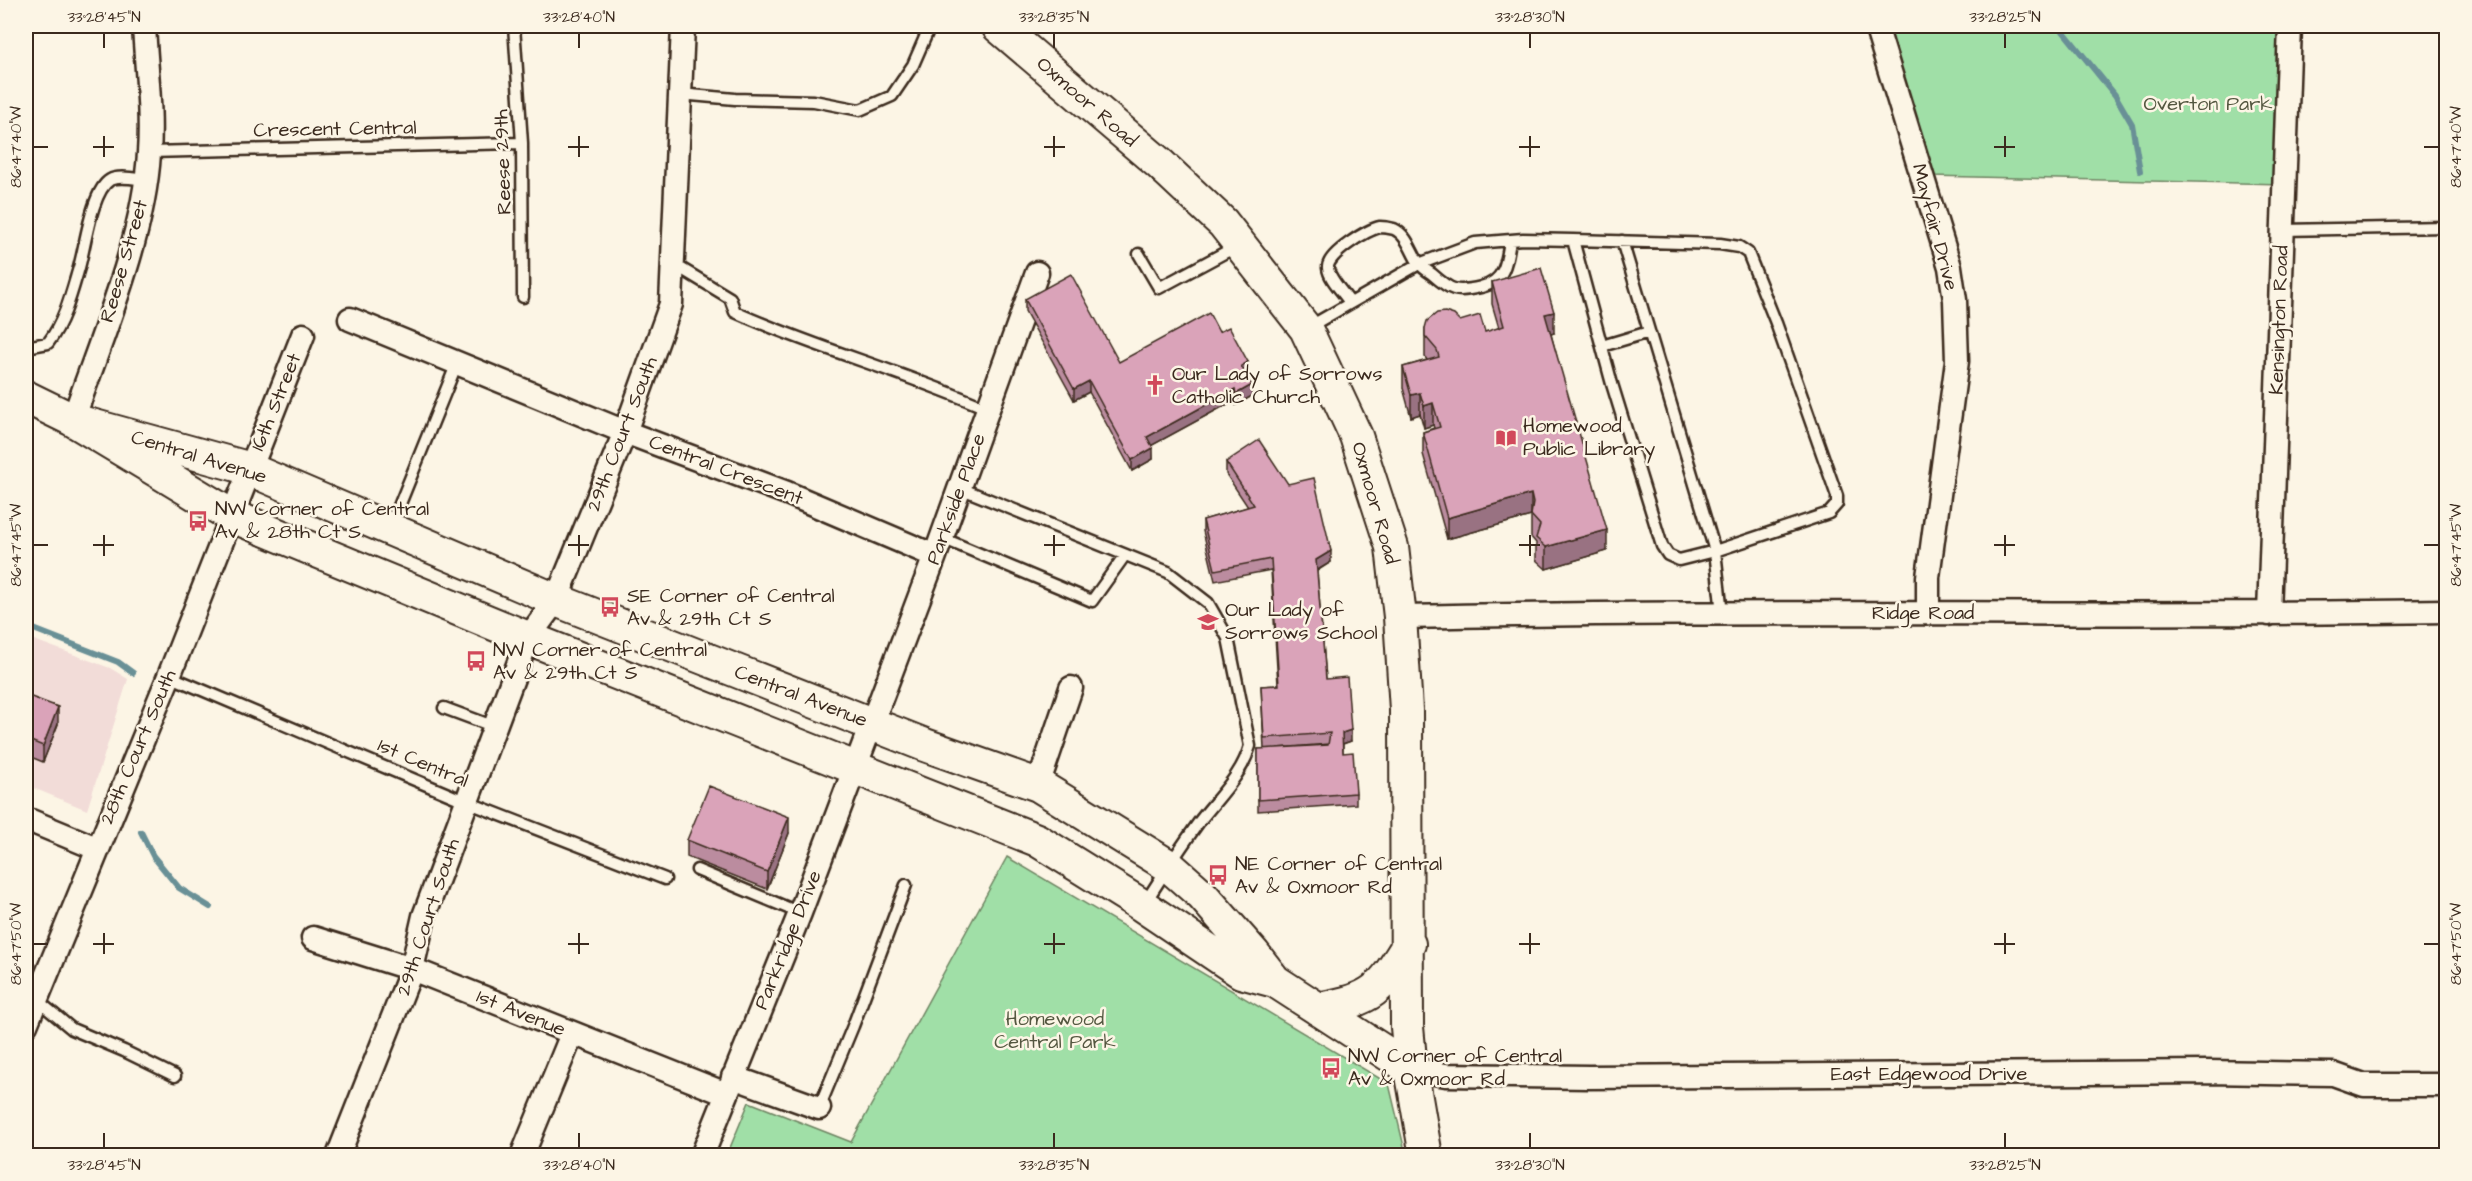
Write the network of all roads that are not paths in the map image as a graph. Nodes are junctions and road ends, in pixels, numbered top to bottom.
1 (144, 26) edge
2 (514, 26) edge
3 (683, 26) edge
4 (930, 26) edge
5 (998, 26) edge
6 (1876, 26) edge
7 (2290, 26) edge
8 (680, 94) junction
9 (522, 143) junction
10 (149, 152) junction
11 (146, 180) junction
12 (2446, 227) edge
13 (2282, 230) junction
14 (1510, 240) junction
15 (1574, 240) junction
16 (1622, 241) junction
17 (1240, 245) junction
18 (1139, 254) dead end
19 (672, 263) junction
20 (1419, 264) junction
21 (1037, 273) dead end
22 (523, 297) dead end
23 (1350, 303) junction
24 (350, 319) dead end
25 (1306, 329) junction
26 (1649, 332) junction
27 (303, 335) dead end
28 (1602, 346) junction
29 (26, 347) edge
30 (457, 363) junction
31 (26, 397) edge
32 (988, 409) junction
33 (73, 420) junction
34 (625, 432) junction
35 (249, 469) junction
36 (960, 488) junction
37 (232, 516) junction
38 (390, 529) junction
39 (939, 547) junction
40 (1715, 551) junction
41 (1125, 555) junction
42 (556, 600) junction
43 (2446, 611) edge
44 (1722, 613) junction
45 (1928, 613) junction
46 (2269, 614) junction
47 (1400, 617) junction
48 (528, 638) junction
49 (169, 676) junction
50 (1071, 688) dead end
51 (444, 708) dead end
52 (871, 724) junction
53 (495, 727) junction
54 (855, 766) junction
55 (1038, 785) junction
56 (467, 802) junction
57 (26, 819) edge
58 (96, 848) junction
59 (1168, 866) junction
60 (697, 870) dead end
61 (665, 879) dead end
62 (906, 885) dead end
63 (1143, 906) junction
64 (800, 913) junction
65 (313, 938) dead end
66 (1409, 944) junction
67 (412, 969) junction
68 (1275, 981) junction
69 (37, 1000) junction
70 (1318, 1009) junction
71 (26, 1025) edge
72 (572, 1034) junction
73 (1411, 1069) junction
74 (175, 1076) dead end
75 (729, 1085) junction
76 (2446, 1085) edge
77 (819, 1108) joint
78 (338, 1155) edge
79 (522, 1155) edge
80 (702, 1155) edge
81 (1426, 1155) edge

1 - 10 street, Reese Street
2 - 9 lane, Reese 29th
3 - 8 street, 29th Court South
4 - 8 lane
5 - 17 main road, Oxmoor Road
6 - 45 street, Mayfair Drive
7 - 13 street, Kensington Road
8 - 19 street, 29th Court South
9 - 10 lane, Crescent Central
9 - 22 lane, Reese 29th
10 - 11 street, Reese Street
11 - 29 lane
11 - 33 street, Reese Street
12 - 13 lane
13 - 46 street, Kensington Road
14 - 15 lane
14 - 20 lane
14 - 20 lane
15 - 16 lane
15 - 28 lane
16 - 26 lane
16 - 40 lane
17 - 18 lane
17 - 25 main road, Oxmoor Road
19 - 32 lane
19 - 34 street, 29th Court South
20 - 23 lane
20 - 23 lane
21 - 32 street, Parkside Place
23 - 25 lane
24 - 30 street, Central Crescent
25 - 47 main road, Oxmoor Road
26 - 28 lane
26 - 40 lane
27 - 35 street, 16th Street
28 - 40 lane
30 - 34 street, Central Crescent
30 - 38 lane
31 - 33 main road, Central Avenue
32 - 36 street, Parkside Place
33 - 35 main road, Central Avenue
33 - 37 main road, Central Avenue
34 - 39 street, Central Crescent
34 - 42 street, 29th Court South
35 - 37 street, 28th Court South
35 - 38 main road, Central Avenue
36 - 39 street, Parkside Place
36 - 41 lane
37 - 48 main road, Central Avenue
37 - 49 street, 28th Court South
38 - 42 main road, Central Avenue
39 - 41 lane
39 - 52 street, Parkside Place
40 - 44 lane
41 - 59 lane
42 - 48 street, 29th Court South
42 - 52 main road, Central Avenue
43 - 46 street, Ridge Road
44 - 45 street, Ridge Road
44 - 47 street, Ridge Road
45 - 46 street, Ridge Road
47 - 66 main road, Oxmoor Road
48 - 53 street, 29th Court South
48 - 54 main road, Central Avenue
49 - 56 lane, 1st Central
49 - 58 street, 28th Court South
50 - 55 street
51 - 53 lane
52 - 54 street, Parkridge Drive
52 - 55 main road, Central Avenue
53 - 56 street, 29th Court South
54 - 63 main road, Central Avenue
54 - 64 street, Parkridge Drive
55 - 59 main road, Central Avenue
56 - 61 lane, 1st Central
56 - 67 street, 29th Court South
57 - 58 street
58 - 69 street, 28th Court South
59 - 63 lane
59 - 68 main road, Central Avenue
60 - 64 lane
62 - 77 lane
63 - 68 main road, Central Avenue
64 - 75 street, Parkridge Drive
65 - 67 street, 1st Avenue
66 - 70 main road
66 - 73 main road, Oxmoor Road
67 - 72 street, 1st Avenue
67 - 78 street, 29th Court South
68 - 70 main road, Central Avenue
69 - 71 street, 28th Court South
69 - 74 lane
70 - 73 main road, Central Avenue
72 - 75 street, 1st Avenue
72 - 79 street
73 - 76 street, East Edgewood Drive
73 - 81 main road, Oxmoor Road
75 - 77 street, 1st Avenue
75 - 80 street, Parkridge Drive

